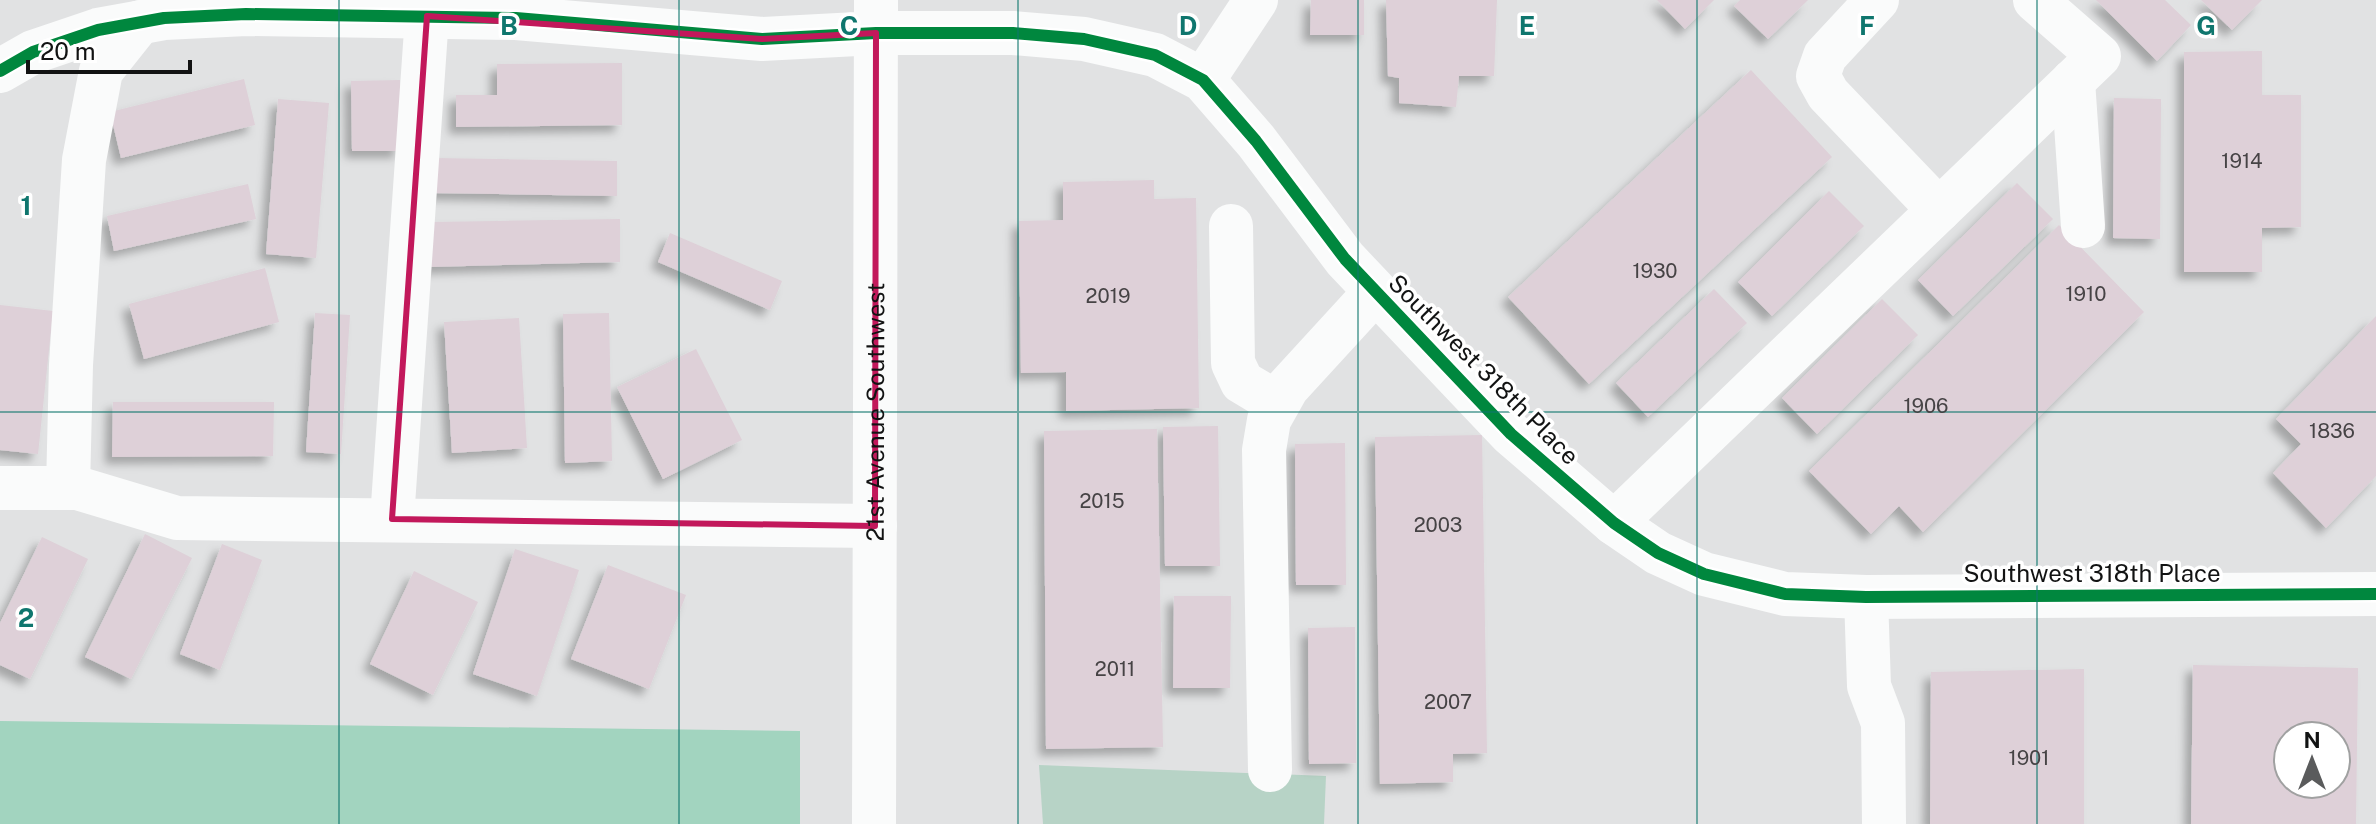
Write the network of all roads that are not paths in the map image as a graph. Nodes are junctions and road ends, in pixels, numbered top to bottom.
1 (1256, 0) edge
2 (1877, 0) edge
3 (2035, 0) edge
4 (427, 16) junction
5 (876, 17) edge
6 (140, 22) junction
7 (0, 71) edge
8 (1203, 80) junction
9 (2073, 81) junction
10 (1939, 210) junction
11 (1231, 226) dead end
12 (2083, 226) dead end
13 (1375, 292) junction
14 (1277, 403) junction
15 (0, 488) edge
16 (68, 488) junction
17 (392, 519) junction
18 (1614, 523) junction
19 (875, 526) junction
20 (2376, 594) edge
21 (1866, 597) junction
22 (1270, 770) dead end
23 (874, 824) edge
24 (1884, 824) edge

1 - 8 street
2 - 10 street
3 - 9 street
4 - 5 street, Southwest 318th Place
4 - 6 street, Southwest 318th Place
4 - 17 street
5 - 8 street, Southwest 318th Place
5 - 19 street, 21st Avenue Southwest
6 - 7 street, Southwest 318th Place
6 - 16 street
8 - 13 street, Southwest 318th Place
9 - 10 street
9 - 12 street
10 - 18 street
11 - 14 street
13 - 14 street
13 - 18 street, Southwest 318th Place
14 - 22 street
15 - 16 street
16 - 17 street
17 - 19 street
18 - 21 street, Southwest 318th Place
19 - 23 street, 21st Avenue Southwest
20 - 21 street, Southwest 318th Place
21 - 24 street

